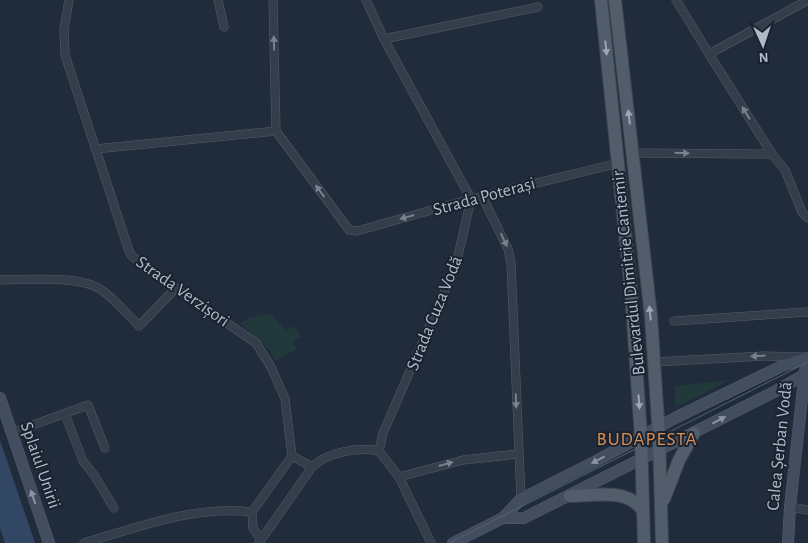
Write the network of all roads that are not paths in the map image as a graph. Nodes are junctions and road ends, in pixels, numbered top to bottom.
1 (69, 0) edge
2 (218, 0) edge
3 (273, 0) edge
4 (366, 0) edge
5 (601, 0) edge
6 (615, 0) edge
7 (676, 0) edge
8 (805, 0) edge
9 (538, 7) dead end
10 (224, 27) dead end
11 (384, 39) junction
12 (709, 54) junction
13 (276, 131) junction
14 (95, 149) junction
15 (634, 153) junction
16 (772, 154) junction
17 (619, 163) junction
18 (482, 196) junction
19 (471, 199) junction
20 (808, 218) edge
21 (0, 280) edge
22 (176, 288) junction
23 (808, 312) edge
24 (674, 321) dead end
25 (807, 356) edge
26 (654, 362) junction
27 (806, 373) edge
28 (0, 398) edge
29 (65, 414) junction
30 (659, 427) junction
31 (803, 432) edge
32 (12, 433) junction
33 (694, 433) junction
34 (641, 437) junction
35 (104, 448) dead end
36 (660, 450) junction
37 (379, 452) junction
38 (518, 454) junction
39 (292, 456) junction
40 (642, 460) junction
41 (312, 467) junction
42 (399, 477) junction
43 (570, 496) junction
44 (521, 499) junction
45 (790, 507) junction
46 (114, 508) dead end
47 (808, 510) edge
48 (643, 511) junction
49 (660, 511) junction
50 (252, 512) junction
51 (503, 518) junction
52 (260, 542) edge
53 (49, 543) edge
54 (84, 543) edge
55 (431, 543) edge
56 (453, 543) edge
57 (644, 543) edge
58 (662, 543) edge
59 (788, 543) edge

1 - 14 street, Strada Verzișori
2 - 10 street
13 -> 3 street
4 - 11 street
5 -> 17 main road, Bulevardul Dimitrie Cantemir
15 -> 6 main road, Bulevardul Dimitrie Cantemir
7 - 12 street
8 - 12 street
9 - 11 street
11 - 19 street
16 -> 12 street
13 - 14 street
19 -> 13 street, Strada Poterași
14 - 22 street, Strada Verzișori
15 -> 16 street
26 -> 15 main road, Bulevardul Dimitrie Cantemir
16 - 20 street
17 - 18 street, Strada Poterași
17 -> 34 main road, Bulevardul Dimitrie Cantemir
18 - 19 street, Strada Poterași
18 -> 38 street
19 - 37 street, Strada Cuza Vodă
21 - 22 street
22 - 39 street, Strada Verzișori
23 - 24 street
25 -> 26 street
25 - 27 main road, Calea Șerban Vodă
25 - 30 main road
26 - 30 main road, Bulevardul Dimitrie Cantemir
27 - 31 main road, Calea Șerban Vodă
33 -> 27 main road
28 - 32 main road, Splaiul Unirii
29 - 32 street
29 - 35 street
29 - 46 street
30 - 34 main road
30 - 36 main road, Bulevardul Dimitrie Cantemir
31 - 45 main road, Calea Șerban Vodă
53 -> 32 main road, Splaiul Unirii
33 - 36 main road
33 - 49 main road
34 - 40 main road, Bulevardul Dimitrie Cantemir
34 -> 44 main road
36 - 40 main road
36 - 49 main road, Bulevardul Dimitrie Cantemir
37 - 41 street
37 - 42 street
42 -> 38 street
38 - 44 street
39 - 41 street
39 - 50 street
40 - 43 main road
40 - 48 main road, Bulevardul Dimitrie Cantemir
41 - 52 street
42 - 55 street
43 - 48 main road
43 - 51 main road
44 - 51 main road
45 - 47 street
45 - 59 main road, Calea Șerban Vodă
48 - 57 main road, Bulevardul Dimitrie Cantemir
49 - 58 main road, Bulevardul Dimitrie Cantemir
50 - 52 street
50 - 54 street
51 - 56 main road

